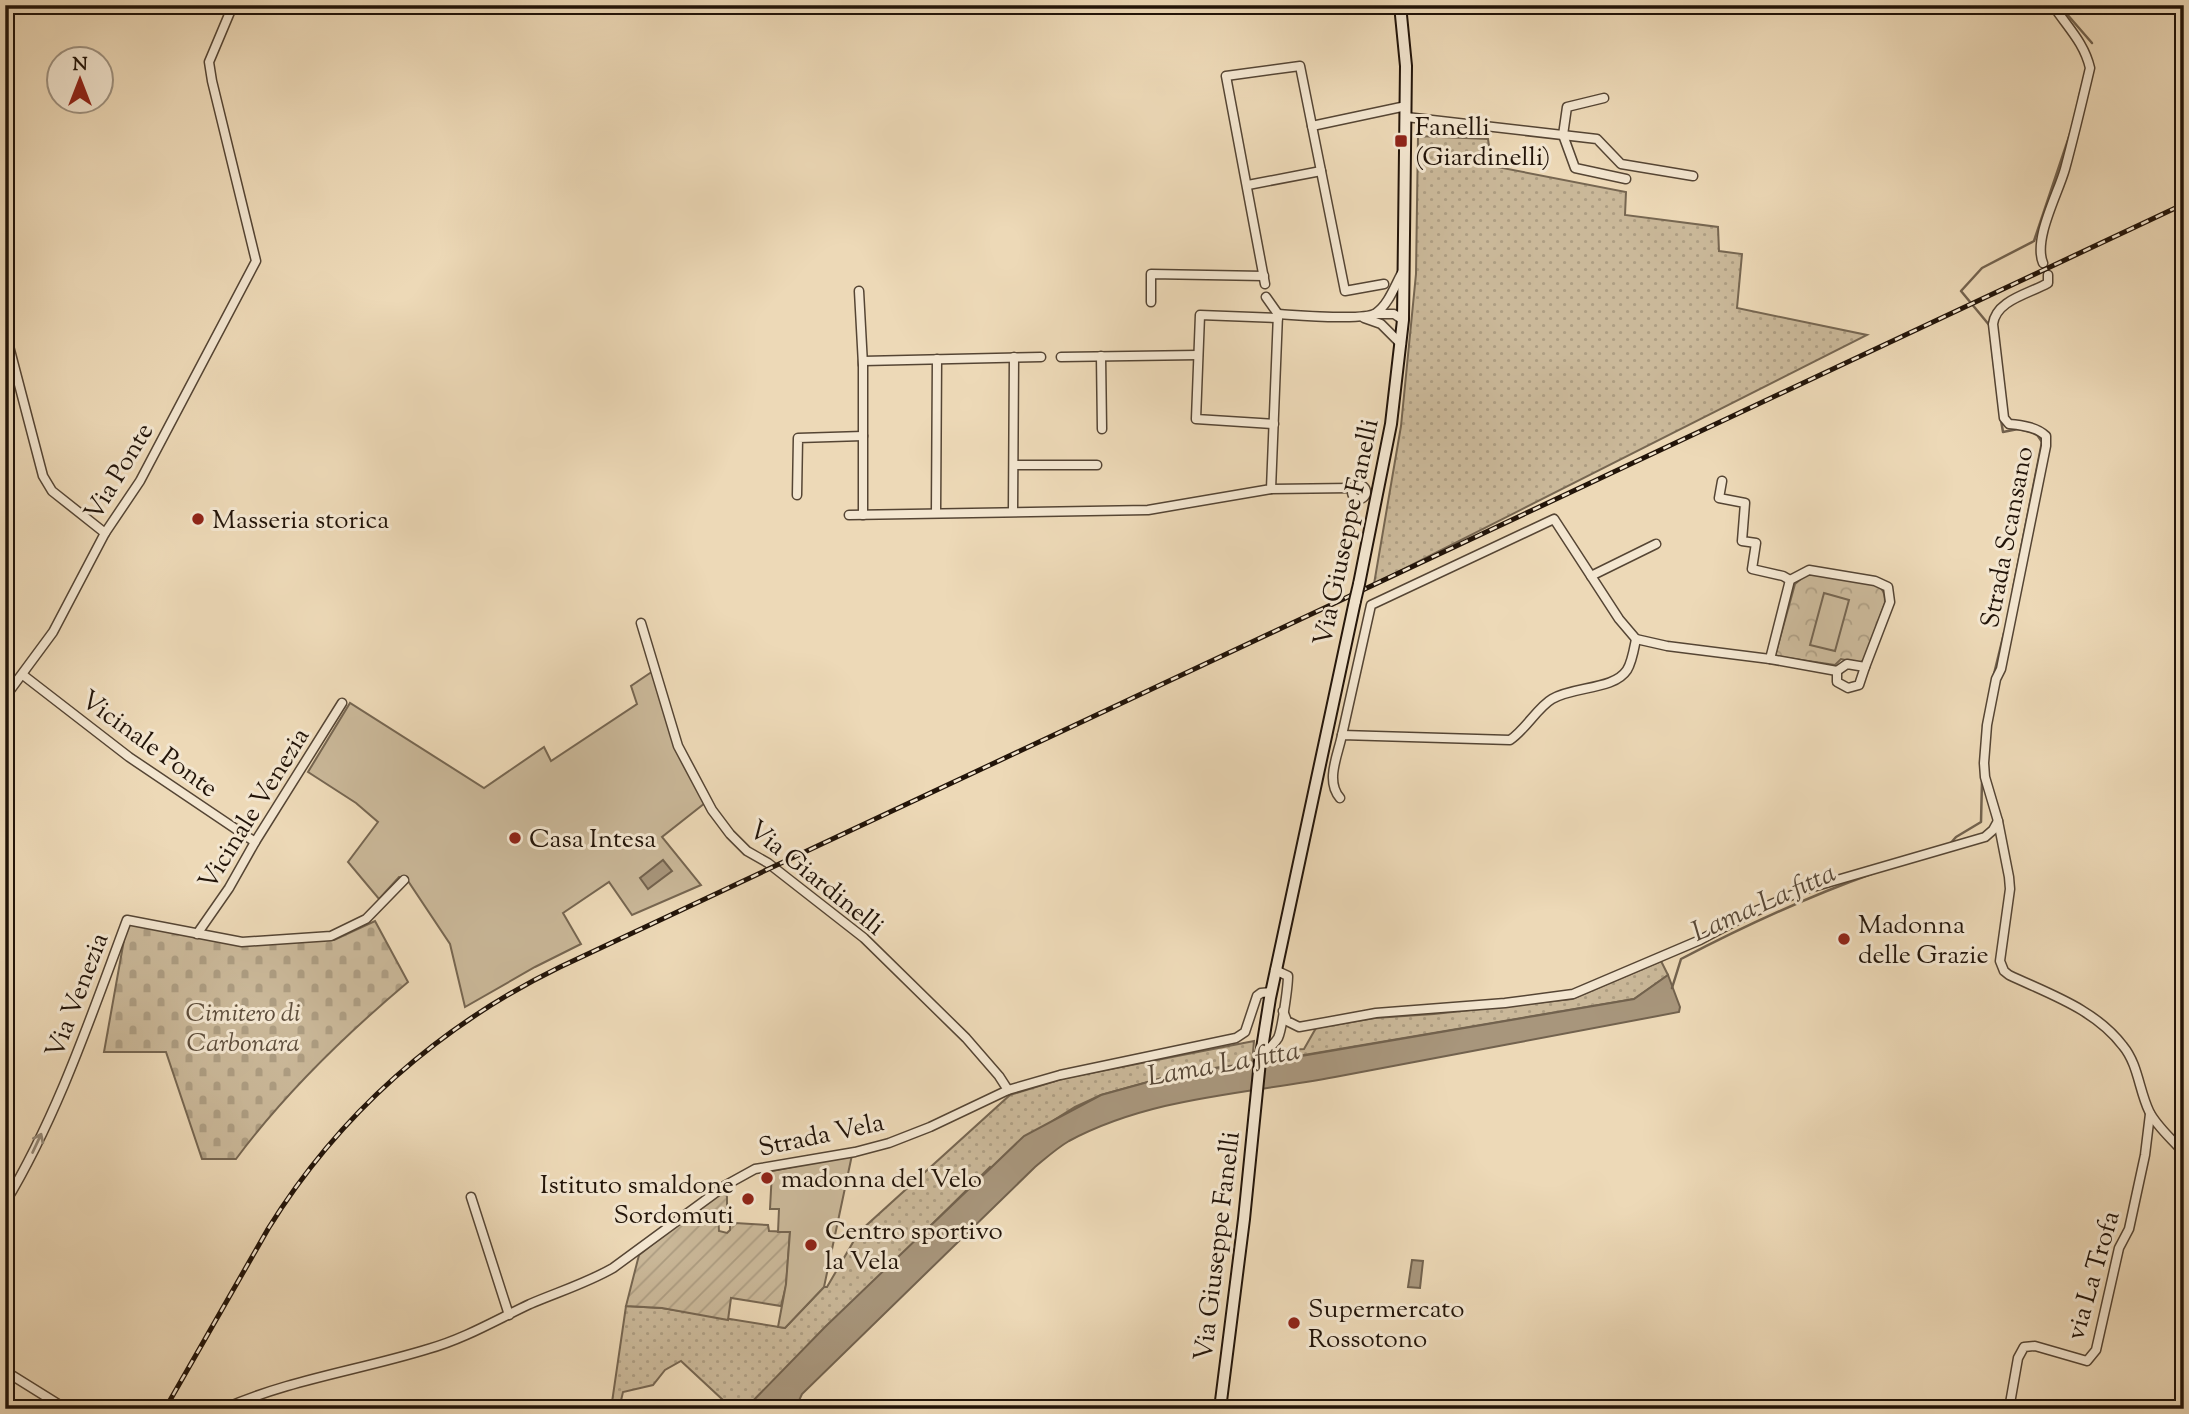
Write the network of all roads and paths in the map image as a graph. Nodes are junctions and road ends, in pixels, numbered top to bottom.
1 (233, 5) edge
2 (1400, 5) edge
3 (2053, 5) edge
4 (1604, 98) dead end
5 (1406, 111) junction
6 (1312, 126) junction
7 (1563, 135) junction
8 (1321, 171) junction
9 (1693, 176) dead end
10 (1626, 179) dead end
11 (1248, 185) junction
12 (2043, 263) dead end
13 (1404, 269) junction
14 (2048, 275) dead end
15 (1384, 284) dead end
16 (859, 291) dead end
17 (1266, 297) dead end
18 (1151, 302) dead end
19 (1375, 314) junction
20 (1278, 316) junction
21 (1361, 317) junction
22 (1404, 320) junction
23 (1381, 324) junction
24 (5, 331) edge
25 (1402, 346) junction
26 (1198, 355) junction
27 (1101, 356) junction
28 (1014, 357) junction
29 (1041, 357) dead end
30 (1061, 357) dead end
31 (937, 359) junction
32 (863, 361) junction
33 (1274, 424) junction
34 (1102, 429) dead end
35 (863, 436) junction
36 (1014, 465) junction
37 (1097, 465) dead end
38 (1722, 481) dead end
39 (1352, 488) dead end
40 (1271, 489) junction
41 (797, 495) dead end
42 (1013, 511) junction
43 (936, 513) junction
44 (849, 515) dead end
45 (863, 515) junction
46 (105, 533) junction
47 (1656, 544) dead end
48 (1591, 576) junction
49 (1790, 580) junction
50 (641, 623) dead end
51 (1636, 639) junction
52 (1770, 659) junction
53 (1865, 667) junction
54 (1837, 671) junction
55 (23, 675) junction
56 (5, 697) edge
57 (342, 703) dead end
58 (1342, 735) junction
59 (1340, 798) dead end
60 (1998, 821) junction
61 (1979, 839) junction
62 (255, 842) junction
63 (2003, 853) junction
64 (404, 880) dead end
65 (197, 934) junction
66 (1275, 970) junction
67 (1271, 992) junction
68 (1283, 1011) junction
69 (1259, 1061) junction
70 (1008, 1090) junction
71 (2150, 1114) junction
72 (2184, 1153) edge
73 (471, 1197) dead end
74 (5, 1203) edge
75 (509, 1315) junction
76 (5, 1371) edge
77 (224, 1408) edge
78 (66, 1409) edge
79 (1220, 1409) edge
80 (2009, 1409) edge

1 - 46 street, Via Ponte
2 - 5 main road, Via Giuseppe Fanelli
3 - 12 street
4 - 7 street
5 - 6 street
5 - 7 street
5 - 13 main road, Via Giuseppe Fanelli
6 - 8 street
6 - 11 street
7 - 9 street
7 - 10 street
8 - 11 street
8 - 15 street
11 - 18 street
13 - 19 street
13 - 22 main road, Via Giuseppe Fanelli
14 - 60 street, Strada Scansano
16 - 32 street
17 - 20 street
19 - 21 street
19 - 22 street
20 - 21 street
20 - 26 street
20 - 33 street
21 - 23 street
22 - 23 street
22 - 25 main road, Via Giuseppe Fanelli
23 - 25 street
24 - 46 street
25 - 66 main road, Via Giuseppe Fanelli, bridge
26 - 27 street
26 - 33 street
27 - 30 street
27 - 34 street
28 - 29 street
28 - 31 street
28 - 36 street
31 - 32 street
31 - 43 street
32 - 35 street
32 - 45 street
33 - 40 street
35 - 41 street
35 - 45 street
36 - 37 street
36 - 42 street
38 - 49 street
39 - 40 street
40 - 42 street
42 - 43 street
43 - 45 street
44 - 45 street
46 - 55 street, Via Ponte
47 - 48 street
48 - 51 street
48 - 58 street
49 - 52 street
49 - 53 street
50 - 70 street, Via Giardinelli
51 - 52 street
51 - 58 street
52 - 54 street
53 - 54 street
53 - 54 street
55 - 56 street, Via Ponte
55 - 62 street, Vicinale Ponte
57 - 62 street, Vicinale Venezia
58 - 59 street
60 - 61 street
60 - 63 street, Strada Scansano
61 - 63 street
61 - 68 street
62 - 65 street, Vicinale Venezia
63 - 71 street, Strada Scansano
64 - 65 street, Via Venezia
74 -> 65 street, Via Venezia
66 - 67 main road, Via Giuseppe Fanelli
66 - 68 street
67 - 69 main road, Via Giuseppe Fanelli
67 - 70 street, Strada Vela
68 - 69 street
69 - 79 main road, Via Giuseppe Fanelli
70 - 75 street, Strada Vela
71 - 72 street, Strada Scansano
71 - 80 street, via La Trofa
73 - 75 street
75 - 77 street, Strada Vela
76 - 78 street

